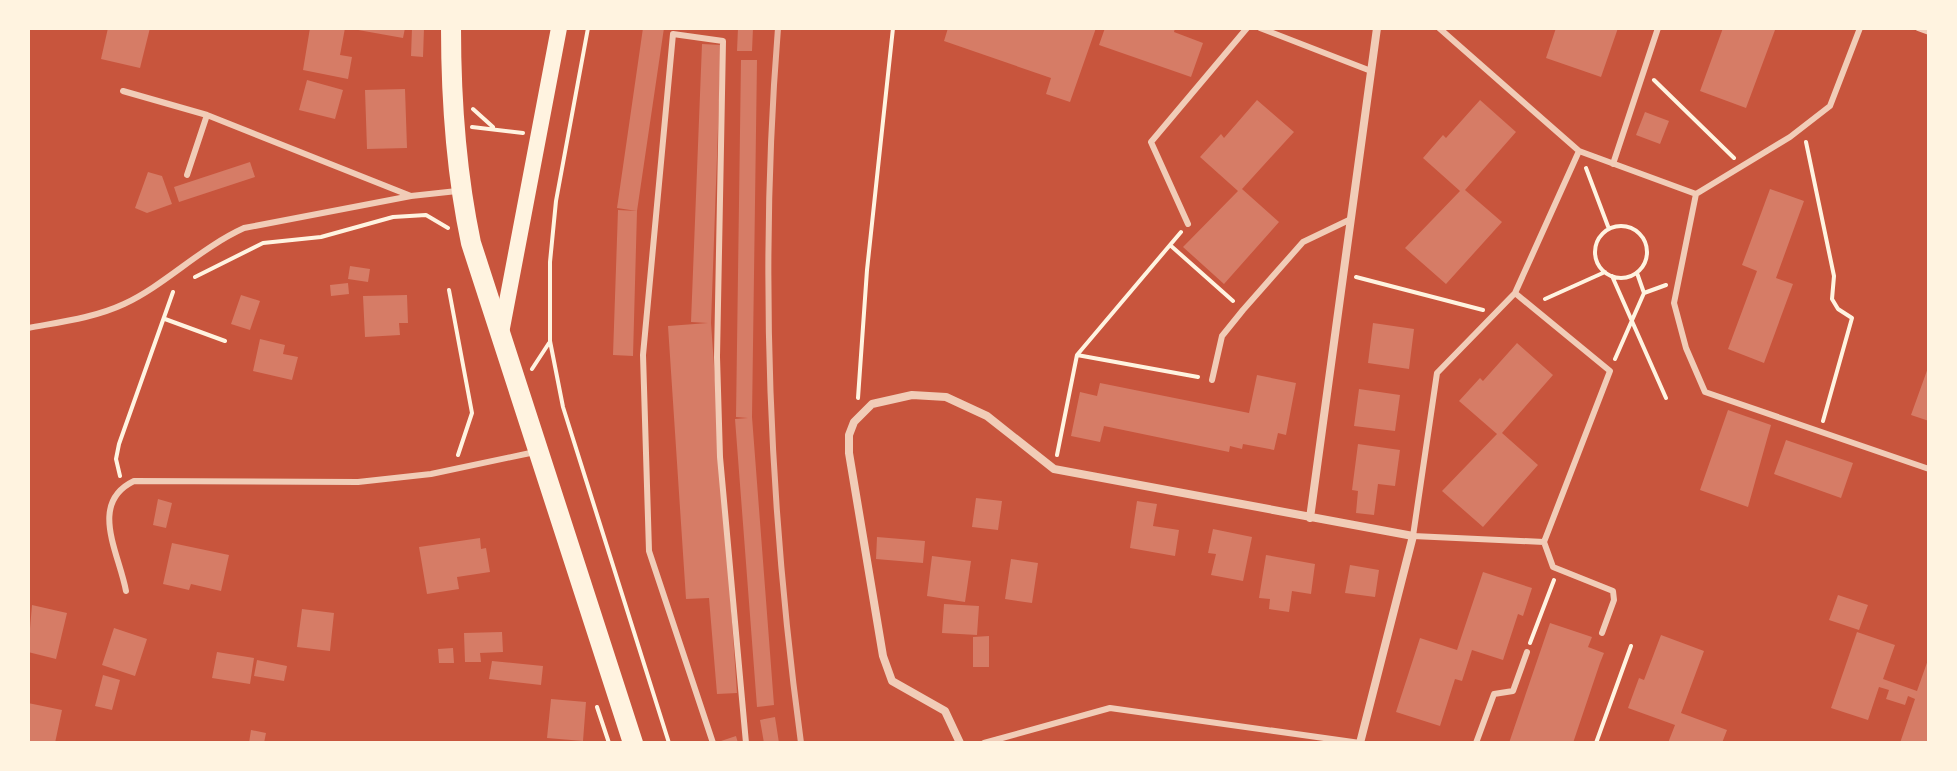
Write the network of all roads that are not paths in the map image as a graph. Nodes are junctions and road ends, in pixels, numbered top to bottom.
1 (451, 28) edge
2 (559, 28) edge
3 (1247, 28) edge
4 (1260, 28) edge
5 (1377, 28) edge
6 (1439, 28) edge
7 (1658, 28) edge
8 (1860, 28) edge
9 (1918, 28) edge
10 (1929, 32) edge
11 (1371, 71) junction
12 (123, 91) dead end
13 (207, 115) junction
14 (1579, 151) junction
15 (1613, 164) junction
16 (187, 175) dead end
17 (460, 190) junction
18 (1696, 194) junction
19 (411, 196) junction
20 (1349, 220) junction
21 (1188, 224) road end
22 (1515, 293) junction
23 (28, 328) edge
24 (501, 334) junction
25 (1212, 380) road end
26 (539, 451) junction
27 (1929, 469) edge
28 (1310, 518) junction
29 (1413, 536) junction
30 (1544, 542) junction
31 (126, 591) dead end
32 (1602, 633) dead end
33 (1527, 652) road end
34 (633, 743) edge
35 (713, 743) edge
36 (746, 743) edge
37 (960, 743) edge
38 (984, 743) edge
39 (1360, 743) edge
40 (1476, 743) edge

1 - 17 main road
2 - 24 main road
3 - 21 lane
4 - 11 lane
5 - 11 street
6 - 14 lane
7 - 15 lane
8 - 18 lane
9 - 10 lane
11 - 20 street
12 - 13 lane
13 - 16 lane
13 - 19 lane
14 - 15 lane
14 - 22 lane
15 - 18 lane
17 - 19 lane
17 - 24 main road
18 - 27 lane
19 - 23 lane
20 - 25 lane
20 - 28 street
22 - 29 lane
22 - 30 lane
24 - 26 main road
26 - 31 lane
26 - 34 main road
28 - 29 street
28 - 37 street
29 - 30 lane
29 - 39 street
30 - 32 lane
33 - 40 lane
35 - 36 lane
38 - 39 lane

